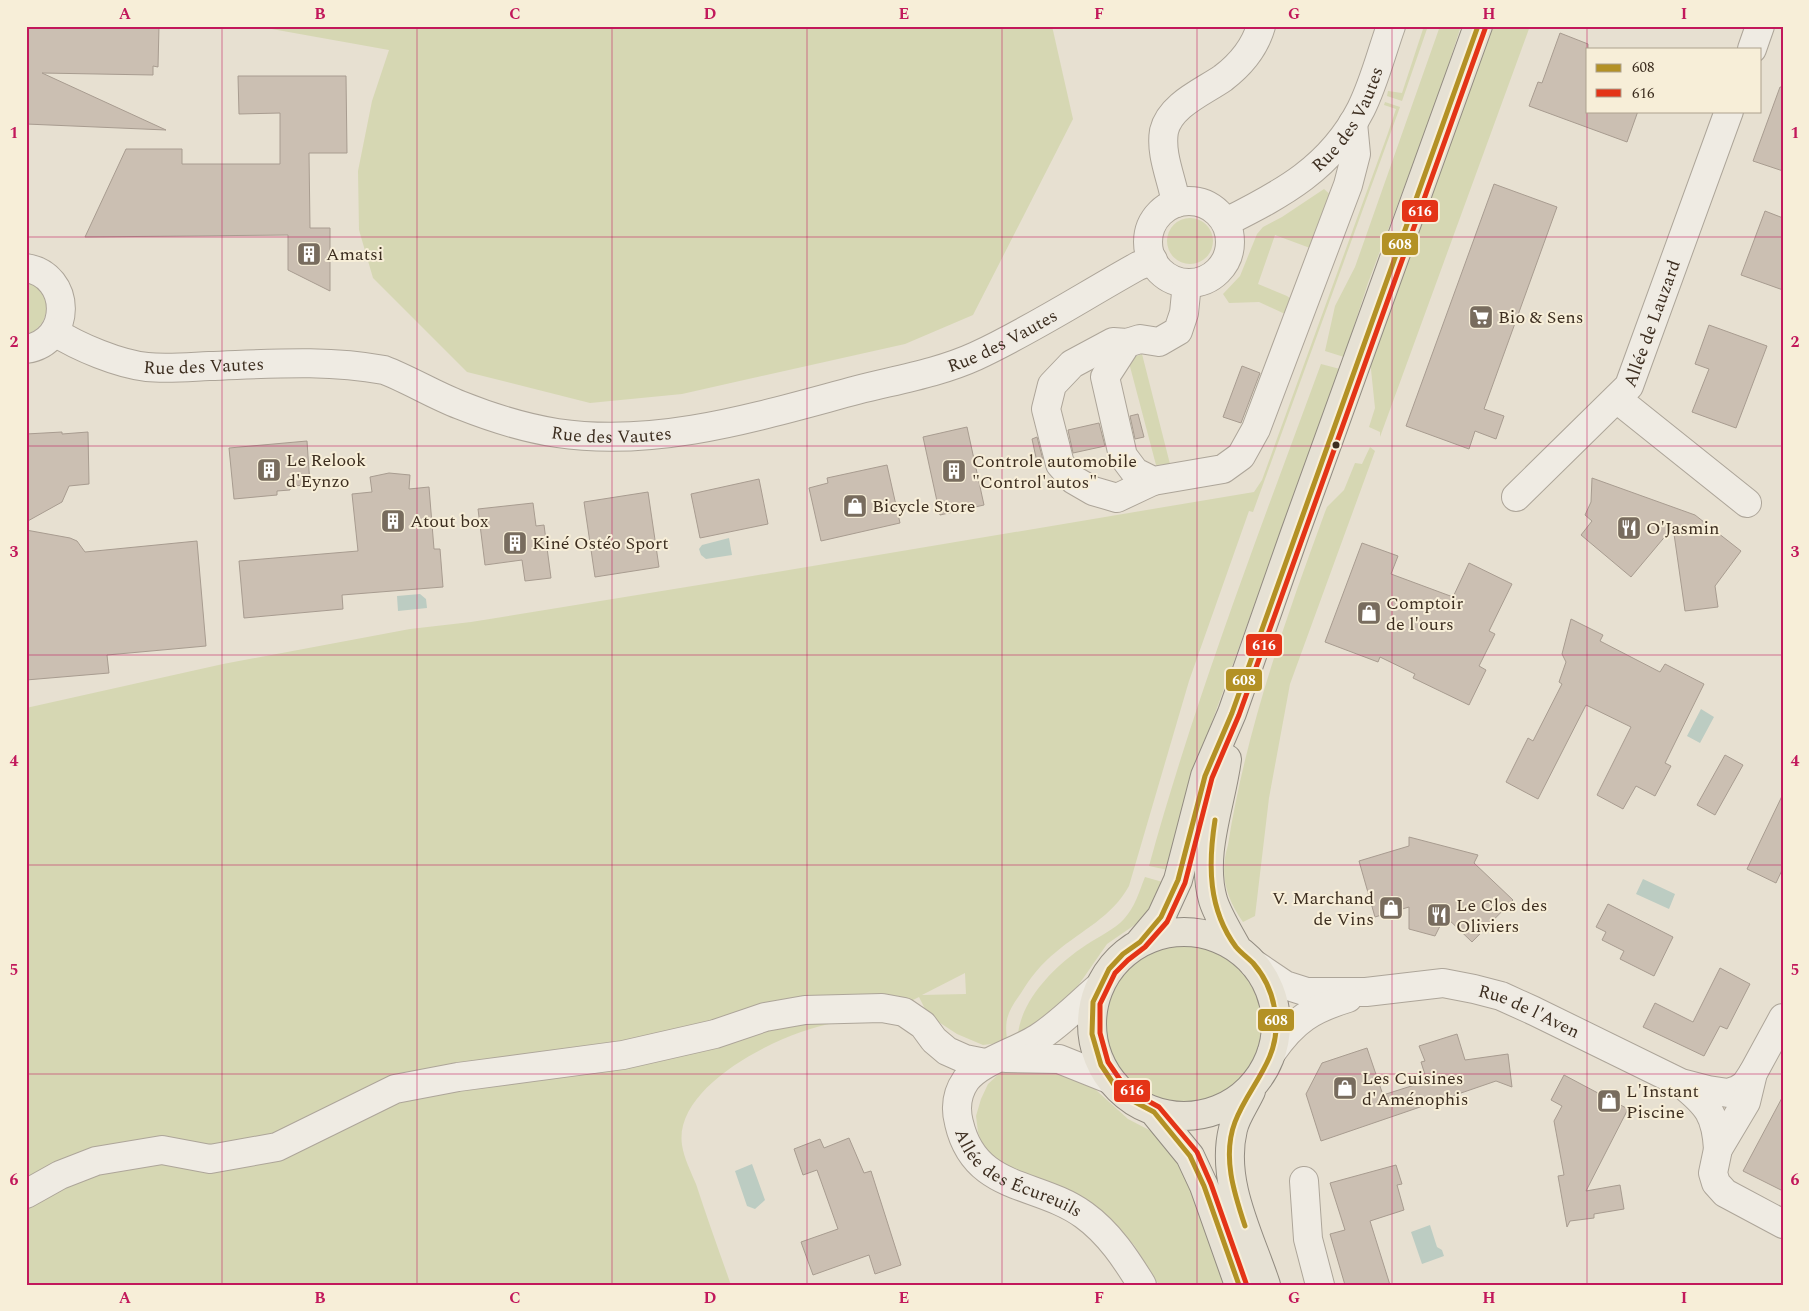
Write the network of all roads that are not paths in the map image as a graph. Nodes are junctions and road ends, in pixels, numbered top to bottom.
1 (1262, 26) edge
2 (1391, 26) edge
3 (1760, 26) edge
4 (1478, 28) edge
5 (1752, 48) edge
6 (1729, 112) edge
7 (1353, 123) junction
8 (1176, 203) junction
9 (1226, 222) junction
10 (1153, 260) junction
11 (26, 268) edge
12 (1187, 283) junction
13 (54, 332) junction
14 (1127, 343) junction
15 (26, 349) edge
16 (1617, 399) junction
17 (1153, 482) junction
18 (1516, 497) dead end
19 (1747, 503) dead end
20 (1232, 713) junction
21 (1140, 942) junction
22 (1245, 956) junction
23 (1099, 987) junction
24 (1366, 992) junction
25 (1782, 1019) edge
26 (1272, 1052) junction
27 (994, 1061) junction
28 (1753, 1073) junction
29 (1109, 1079) junction
30 (1681, 1083) junction
31 (1255, 1084) junction
32 (1154, 1112) junction
33 (1718, 1149) junction
34 (1304, 1181) dead end
35 (26, 1194) edge
36 (1783, 1224) edge
37 (1142, 1285) edge
38 (1239, 1285) edge
39 (1266, 1285) edge
40 (1320, 1285) edge

1 - 8 street
2 - 7 street, Rue des Vautes
3 - 5 street
4 - 20 main road
6 - 16 street, Allée de Lauzard
7 - 9 street, Rue des Vautes
7 - 17 street
8 - 9 street
8 - 10 street
9 - 12 street
10 - 12 street
10 - 13 street, Rue des Vautes
11 - 13 street
12 - 14 street
13 - 15 street
14 - 17 street
14 - 17 street
16 - 18 street, Allée de Lauzard
16 - 19 street
20 - 21 main road
20 - 22 main road
21 - 22 main road
21 - 23 main road
22 - 24 street, Rue de l'Aven
22 - 26 main road
23 - 27 street, Allée des Écureuils
23 - 29 main road
24 - 26 street, Rue de l'Aven
24 - 30 street, Rue de l'Aven
25 - 28 street, Rue de l'Aven
26 - 31 main road
27 - 29 street
27 - 35 street
27 - 37 street, Allée des Écureuils
28 - 30 street, Rue de l'Aven
28 - 33 street, Rue de l'Aven
29 - 32 main road
30 - 33 street, Rue de l'Aven
31 - 32 main road
31 - 39 main road
32 - 38 main road
33 - 36 street, Rue de l'Aven
34 - 40 street

